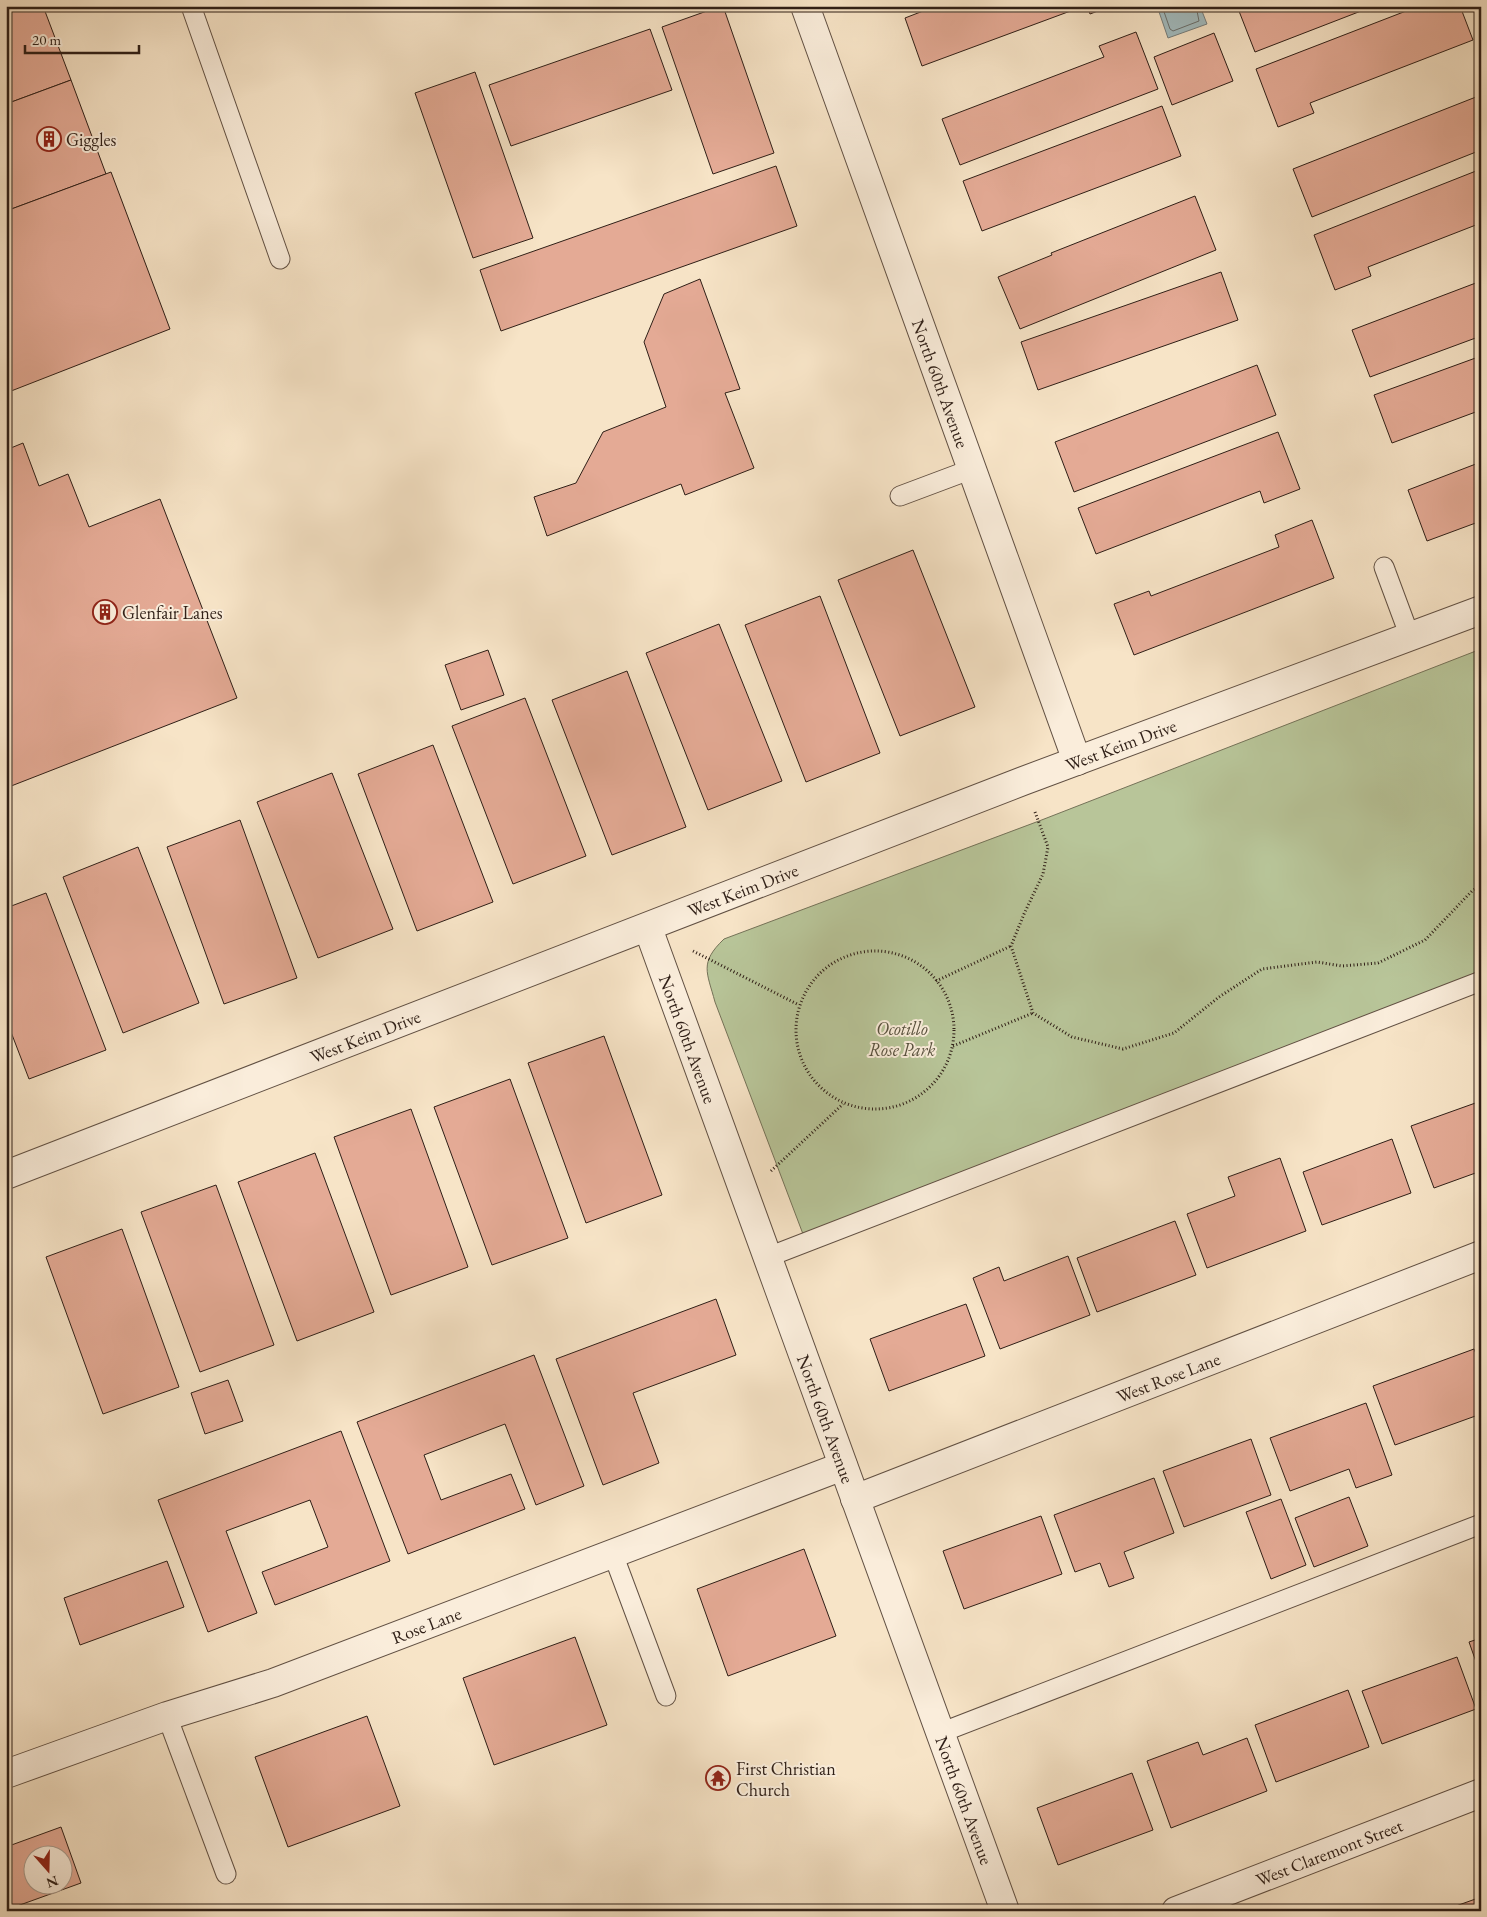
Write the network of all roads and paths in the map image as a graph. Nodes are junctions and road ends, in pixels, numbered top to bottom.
1 (191, 6) edge
2 (805, 6) edge
3 (280, 259) dead end
4 (972, 469) junction
5 (900, 496) dead end
6 (1384, 567) dead end
7 (1481, 610) edge
8 (1410, 637) junction
9 (1077, 761) junction
10 (1023, 781) junction
11 (1481, 885) edge
12 (648, 928) junction
13 (1011, 946) junction
14 (936, 980) junction
15 (1481, 981) edge
16 (798, 1004) junction
17 (1033, 1014) junction
18 (953, 1046) junction
19 (843, 1104) junction
20 (6, 1175) edge
21 (745, 1195) junction
22 (1481, 1256) edge
23 (768, 1257) junction
24 (843, 1466) junction
25 (855, 1499) junction
26 (1481, 1524) edge
27 (613, 1554) junction
28 (666, 1696) dead end
29 (167, 1716) junction
30 (940, 1733) junction
31 (6, 1774) edge
32 (1481, 1793) edge
33 (226, 1874) dead end
34 (1005, 1911) edge
35 (1176, 1911) edge

1 - 3 lane
2 - 4 street, North 60th Avenue
4 - 5 lane
4 - 9 street, North 60th Avenue
6 - 8 lane
7 - 8 street, West Keim Drive
8 - 9 street, West Keim Drive
9 - 10 street, West Keim Drive
10 - 12 street, West Keim Drive
10 - 13 path
11 - 17 path
12 - 16 path
12 - 20 street, West Keim Drive
12 - 21 street, North 60th Avenue
13 - 14 path
13 - 17 path
14 - 16 path
14 - 18 path
15 - 23 lane
16 - 19 path
17 - 18 path
18 - 19 path
19 - 21 path
21 - 23 street, North 60th Avenue
22 - 25 street, West Rose Lane
23 - 24 street, North 60th Avenue
24 - 25 street, North 60th Avenue
24 - 27 street, Rose Lane
25 - 30 street, North 60th Avenue
26 - 30 lane
27 - 28 lane
27 - 29 street, Rose Lane
29 - 31 street, Rose Lane
29 - 33 lane
30 - 34 street, North 60th Avenue
32 - 35 street, West Claremont Street

